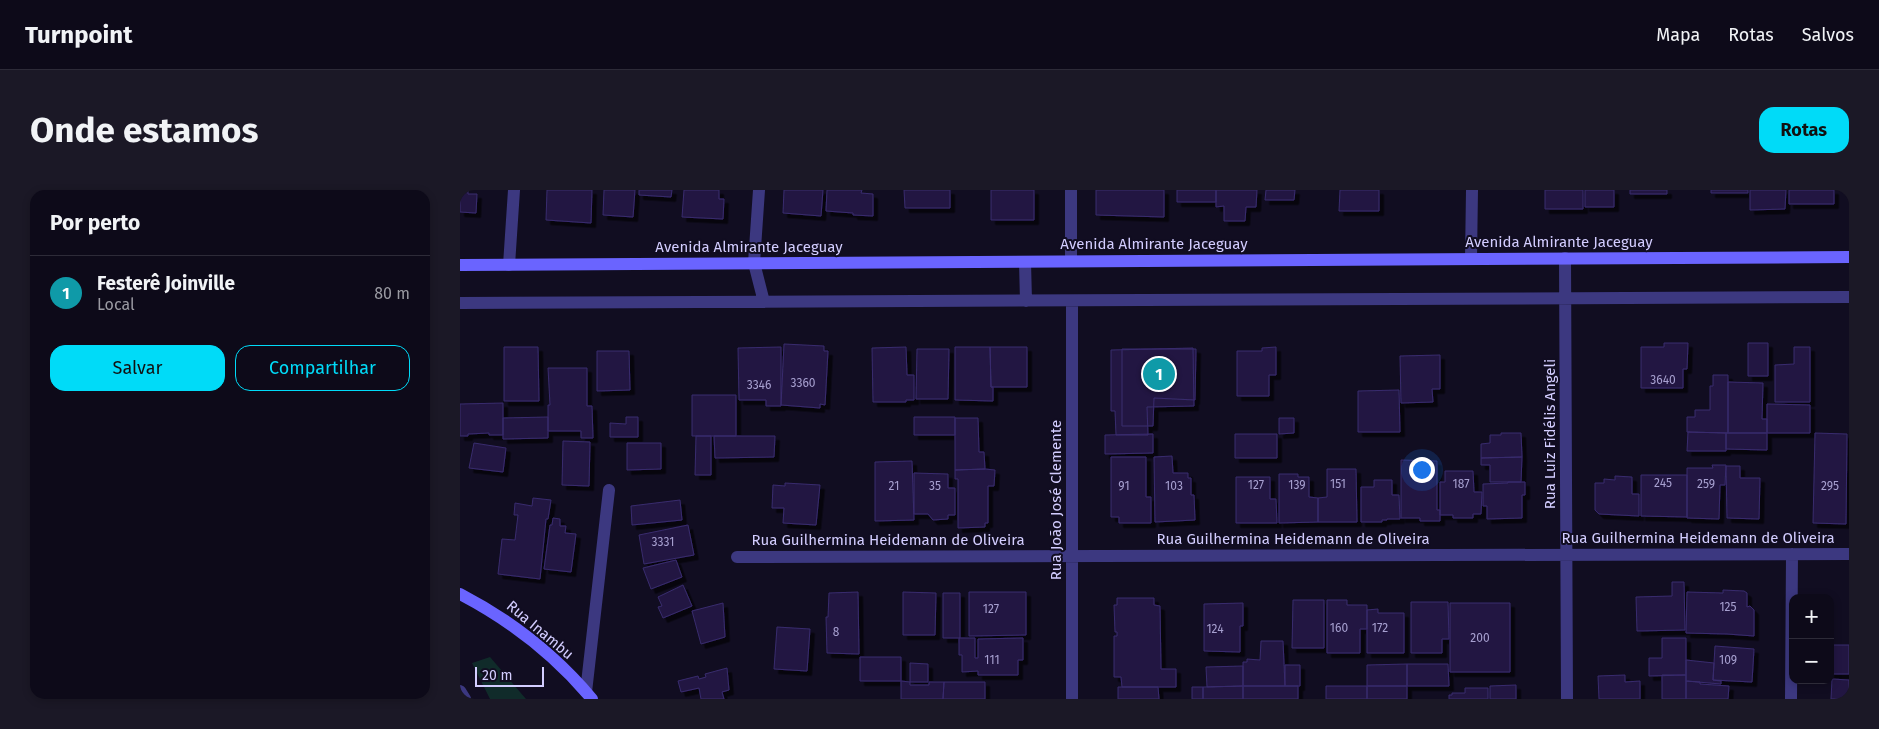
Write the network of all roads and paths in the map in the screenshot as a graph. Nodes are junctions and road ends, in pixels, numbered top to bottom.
1 (514, 190) edge
2 (759, 190) edge
3 (1071, 190) edge
4 (1472, 190) edge
5 (1849, 257) edge
6 (1565, 258) junction
7 (1471, 259) junction
8 (1070, 261) junction
9 (1025, 262) junction
10 (754, 263) junction
11 (460, 265) edge
12 (510, 265) junction
13 (1849, 297) edge
14 (1565, 298) junction
15 (1026, 301) junction
16 (1072, 301) junction
17 (764, 302) junction
18 (460, 303) edge
19 (610, 490) dead end
20 (1792, 554) junction
21 (1849, 554) edge
22 (1567, 555) junction
23 (1072, 556) junction
24 (737, 557) dead end
25 (460, 594) edge
26 (460, 691) edge
27 (589, 696) edge
28 (465, 699) edge
29 (1072, 699) edge
30 (1567, 699) edge
31 (1791, 699) edge

1 - 12 street
2 - 10 street
3 - 8 street
4 - 7 street
5 - 6 main road, Avenida Almirante Jaceguay
6 - 7 main road, Avenida Almirante Jaceguay
6 - 14 street, Rua Luiz Fidélis Angeli
7 - 8 main road, Avenida Almirante Jaceguay
8 - 9 main road, Avenida Almirante Jaceguay
9 - 10 main road, Avenida Almirante Jaceguay
9 - 15 street
10 - 12 main road, Avenida Almirante Jaceguay
10 - 17 street
11 - 12 main road, Avenida Almirante Jaceguay
13 - 14 street
14 - 16 street
14 - 22 street, Rua Luiz Fidélis Angeli
15 - 16 street
15 - 17 street
16 - 23 street, Rua João José Clemente
17 - 18 street
19 - 27 street
20 - 21 street, Rua Guilhermina Heidemann de Oliveira
20 - 22 street, Rua Guilhermina Heidemann de Oliveira
20 - 31 street
22 - 23 street, Rua Guilhermina Heidemann de Oliveira
22 - 30 street, Rua Luiz Fidélis Angeli
23 - 24 street, Rua Guilhermina Heidemann de Oliveira
23 - 29 street, Rua João José Clemente
25 - 27 main road, Rua Inambu
26 - 28 street

